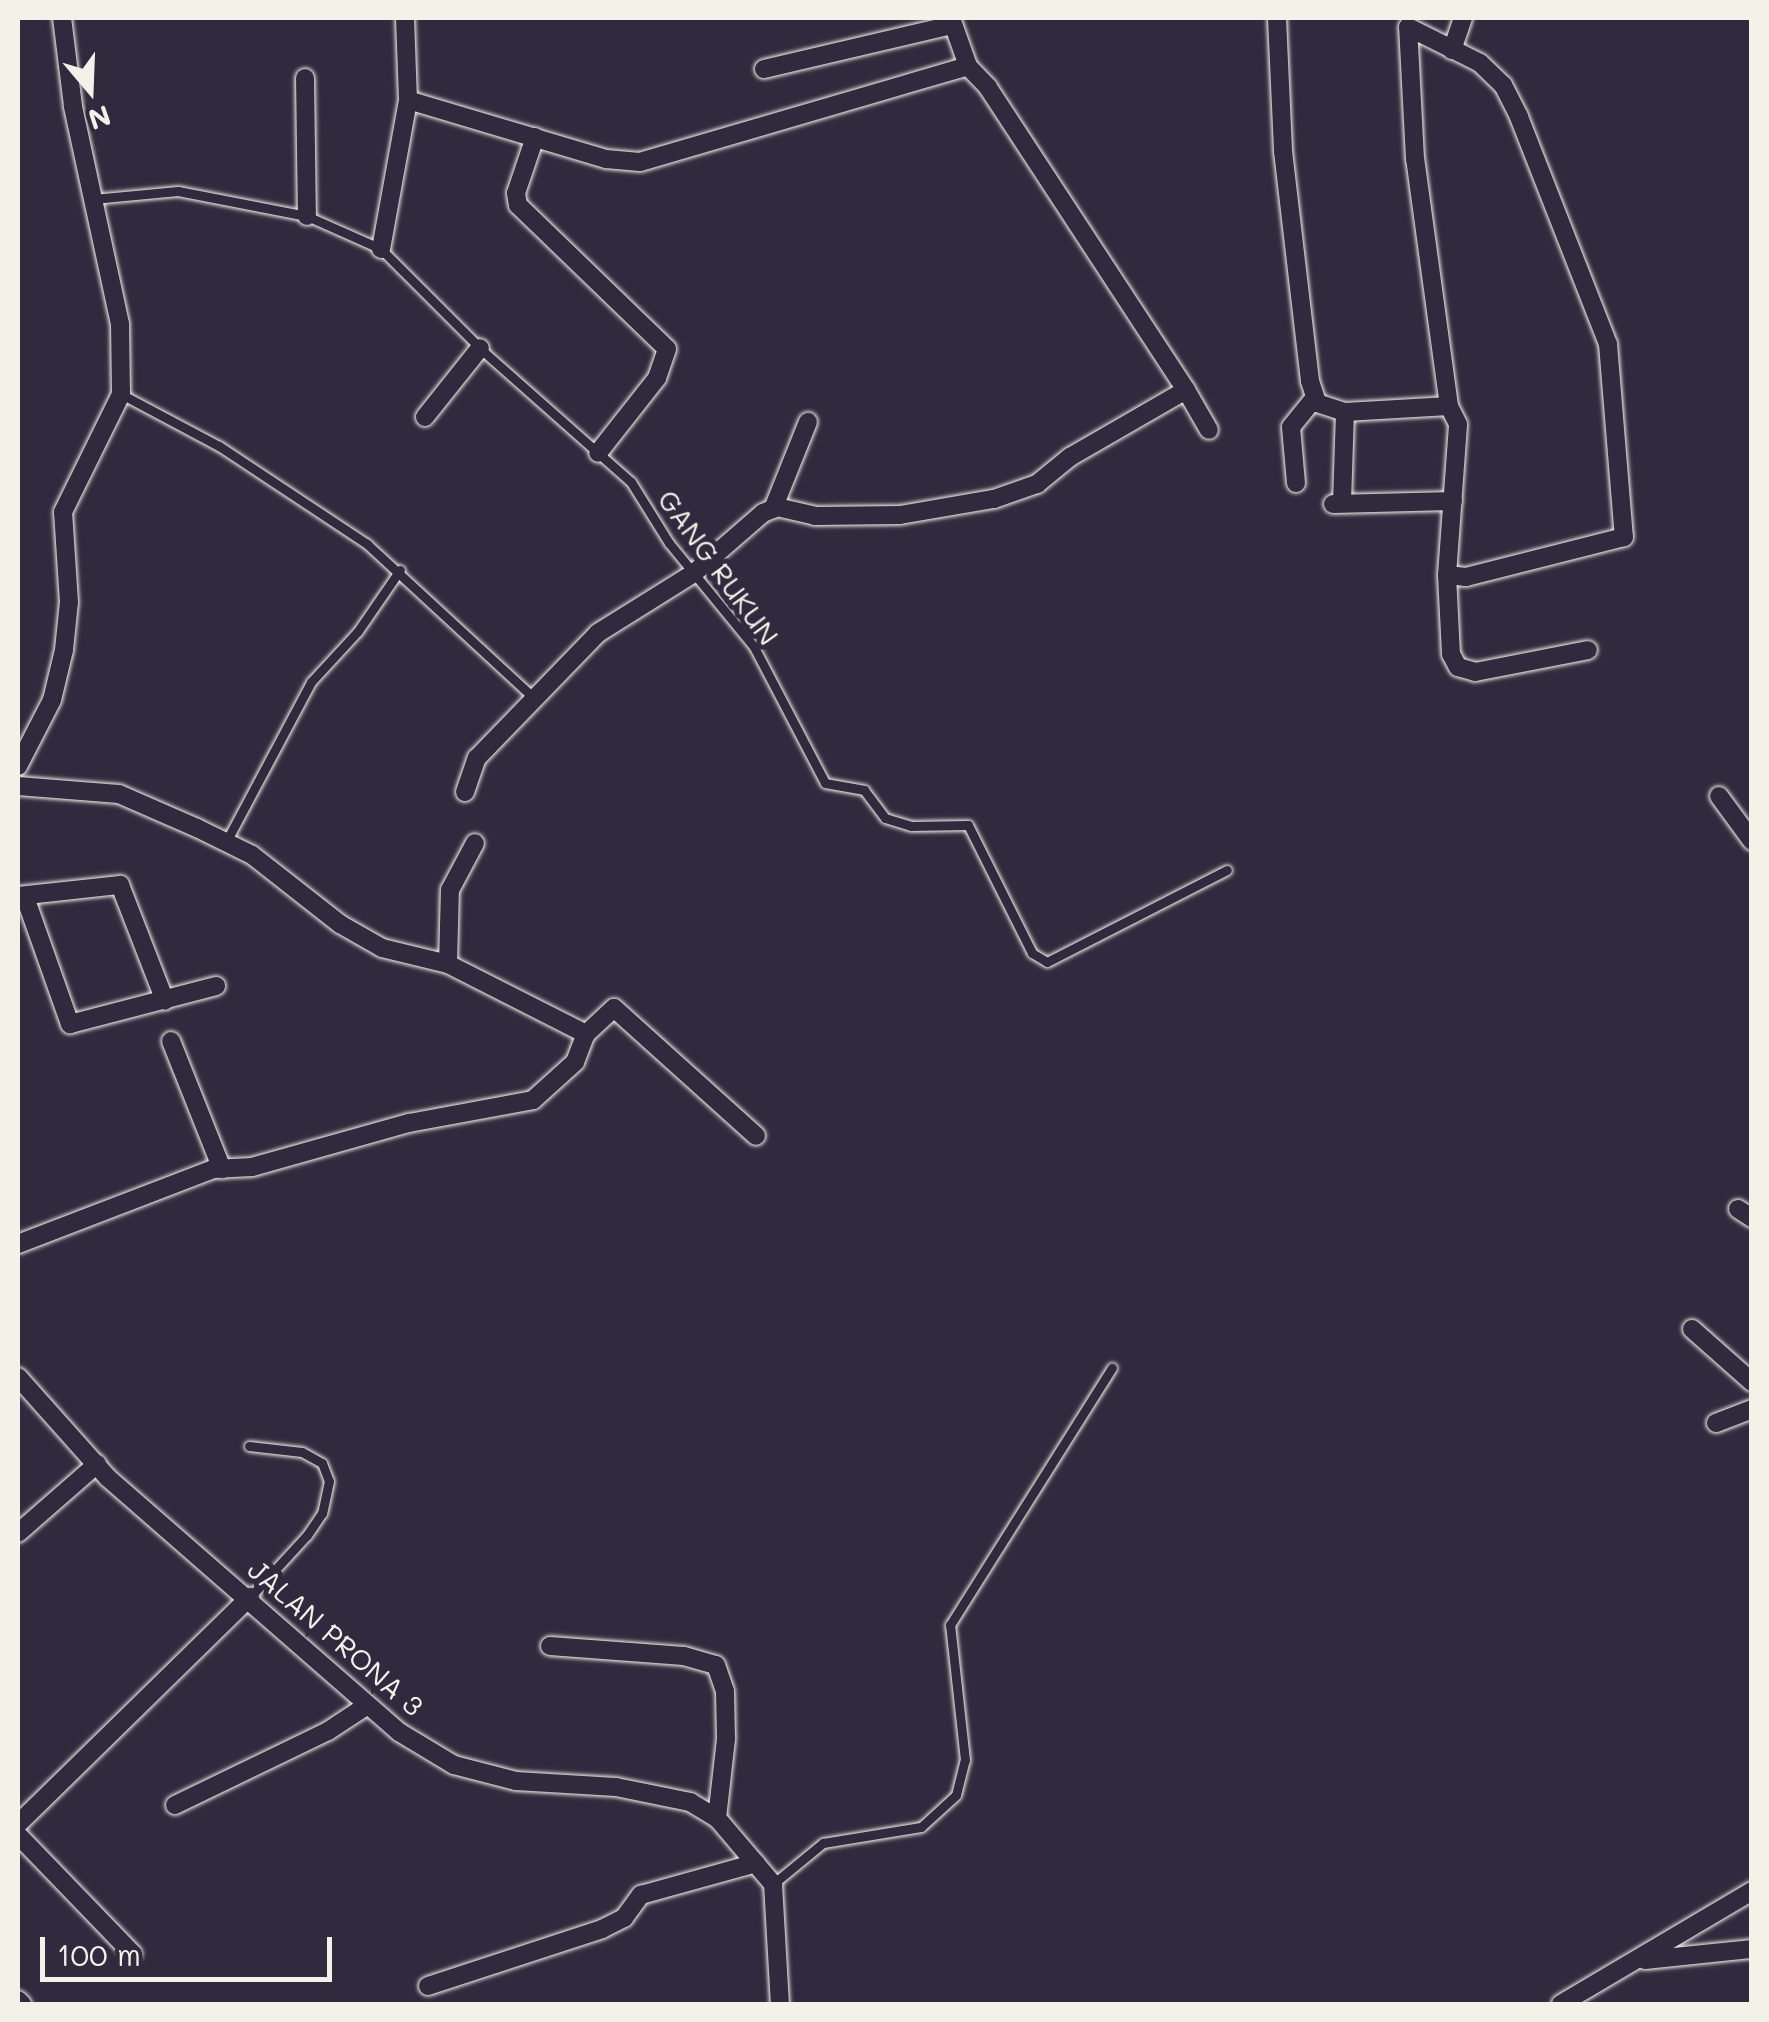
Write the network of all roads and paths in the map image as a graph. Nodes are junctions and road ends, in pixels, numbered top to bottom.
1 (62, 18) edge
2 (405, 18) edge
3 (1277, 18) edge
4 (1462, 18) edge
5 (951, 22) edge
6 (1401, 22) edge
7 (1452, 50) junction
8 (968, 66) junction
9 (764, 69) dead end
10 (304, 78) dead end
11 (408, 100) junction
12 (535, 137) junction
13 (91, 200) junction
14 (307, 216) junction
15 (381, 248) junction
16 (480, 348) junction
17 (1186, 390) junction
18 (121, 394) junction
19 (1315, 397) junction
20 (1449, 406) junction
21 (1346, 412) junction
22 (425, 417) dead end
23 (808, 422) dead end
24 (1209, 430) dead end
25 (598, 453) junction
26 (1296, 484) dead end
27 (1453, 502) junction
28 (773, 509) junction
29 (400, 570) junction
30 (694, 573) junction
31 (1447, 575) junction
32 (1588, 650) dead end
33 (536, 699) junction
34 (18, 766) edge
35 (18, 786) edge
36 (465, 792) dead end
37 (1719, 796) dead end
38 (1752, 841) edge
39 (226, 842) junction
40 (475, 843) dead end
41 (1227, 870) dead end
42 (21, 896) edge
43 (448, 964) junction
44 (216, 986) dead end
45 (165, 1000) junction
46 (586, 1034) junction
47 (172, 1042) dead end
48 (756, 1136) dead end
49 (222, 1168) junction
50 (18, 1244) edge
51 (1692, 1329) dead end
52 (1112, 1368) dead end
53 (18, 1376) edge
54 (1752, 1382) edge
55 (1752, 1409) edge
56 (1716, 1423) dead end
57 (249, 1446) dead end
58 (96, 1464) junction
59 (18, 1534) edge
60 (250, 1597) junction
61 (550, 1646) dead end
62 (366, 1706) junction
63 (175, 1805) dead end
64 (717, 1818) junction
65 (18, 1824) edge
66 (18, 1835) edge
67 (756, 1863) junction
68 (773, 1884) junction
69 (1752, 1891) edge
70 (1752, 1948) edge
71 (133, 1954) dead end
72 (1634, 1961) junction
73 (428, 1986) dead end
74 (780, 2004) edge
75 (1561, 2004) edge

1 - 13 street
2 - 11 street
3 - 19 street
4 - 7 street
5 - 8 street
5 - 9 street
6 - 7 street
6 - 20 street
7 - 31 street
8 - 12 street
8 - 17 street
10 - 14 street
11 - 12 street
11 - 15 street
12 - 25 street
13 - 14 lane, GANG RUKUN
13 - 18 street
14 - 15 lane, GANG RUKUN
15 - 16 lane, GANG RUKUN
16 - 22 street
16 - 25 lane, GANG RUKUN
17 - 24 street
17 - 28 street
18 - 29 lane
18 - 34 street
19 - 21 street
19 - 26 street
20 - 21 street
20 - 27 street
21 - 27 street
23 - 28 street
25 - 30 lane, GANG RUKUN
27 - 31 street
28 - 30 street
29 - 33 lane
29 - 39 lane
30 - 33 street
30 - 41 lane, GANG RUKUN
31 - 32 street
33 - 36 street
35 - 39 street
37 - 38 street
39 - 43 street
40 - 43 street
42 - 45 street
42 - 45 street
43 - 46 street
44 - 45 street
46 - 48 street
46 - 49 street
47 - 49 street
49 - 50 street
51 - 54 street
52 - 68 lane
53 - 58 street, JALAN PRONA 3
55 - 56 street
57 - 60 lane
58 - 59 street
58 - 60 street, JALAN PRONA 3
60 - 62 street, JALAN PRONA 3
60 - 65 street
61 - 64 street
62 - 63 street
62 - 64 street, JALAN PRONA 3
64 - 67 street, JALAN PRONA 3
66 - 71 street
67 - 68 street, JALAN PRONA 3
67 - 73 street
68 - 74 street
69 - 72 street
70 - 72 street
72 - 75 street

